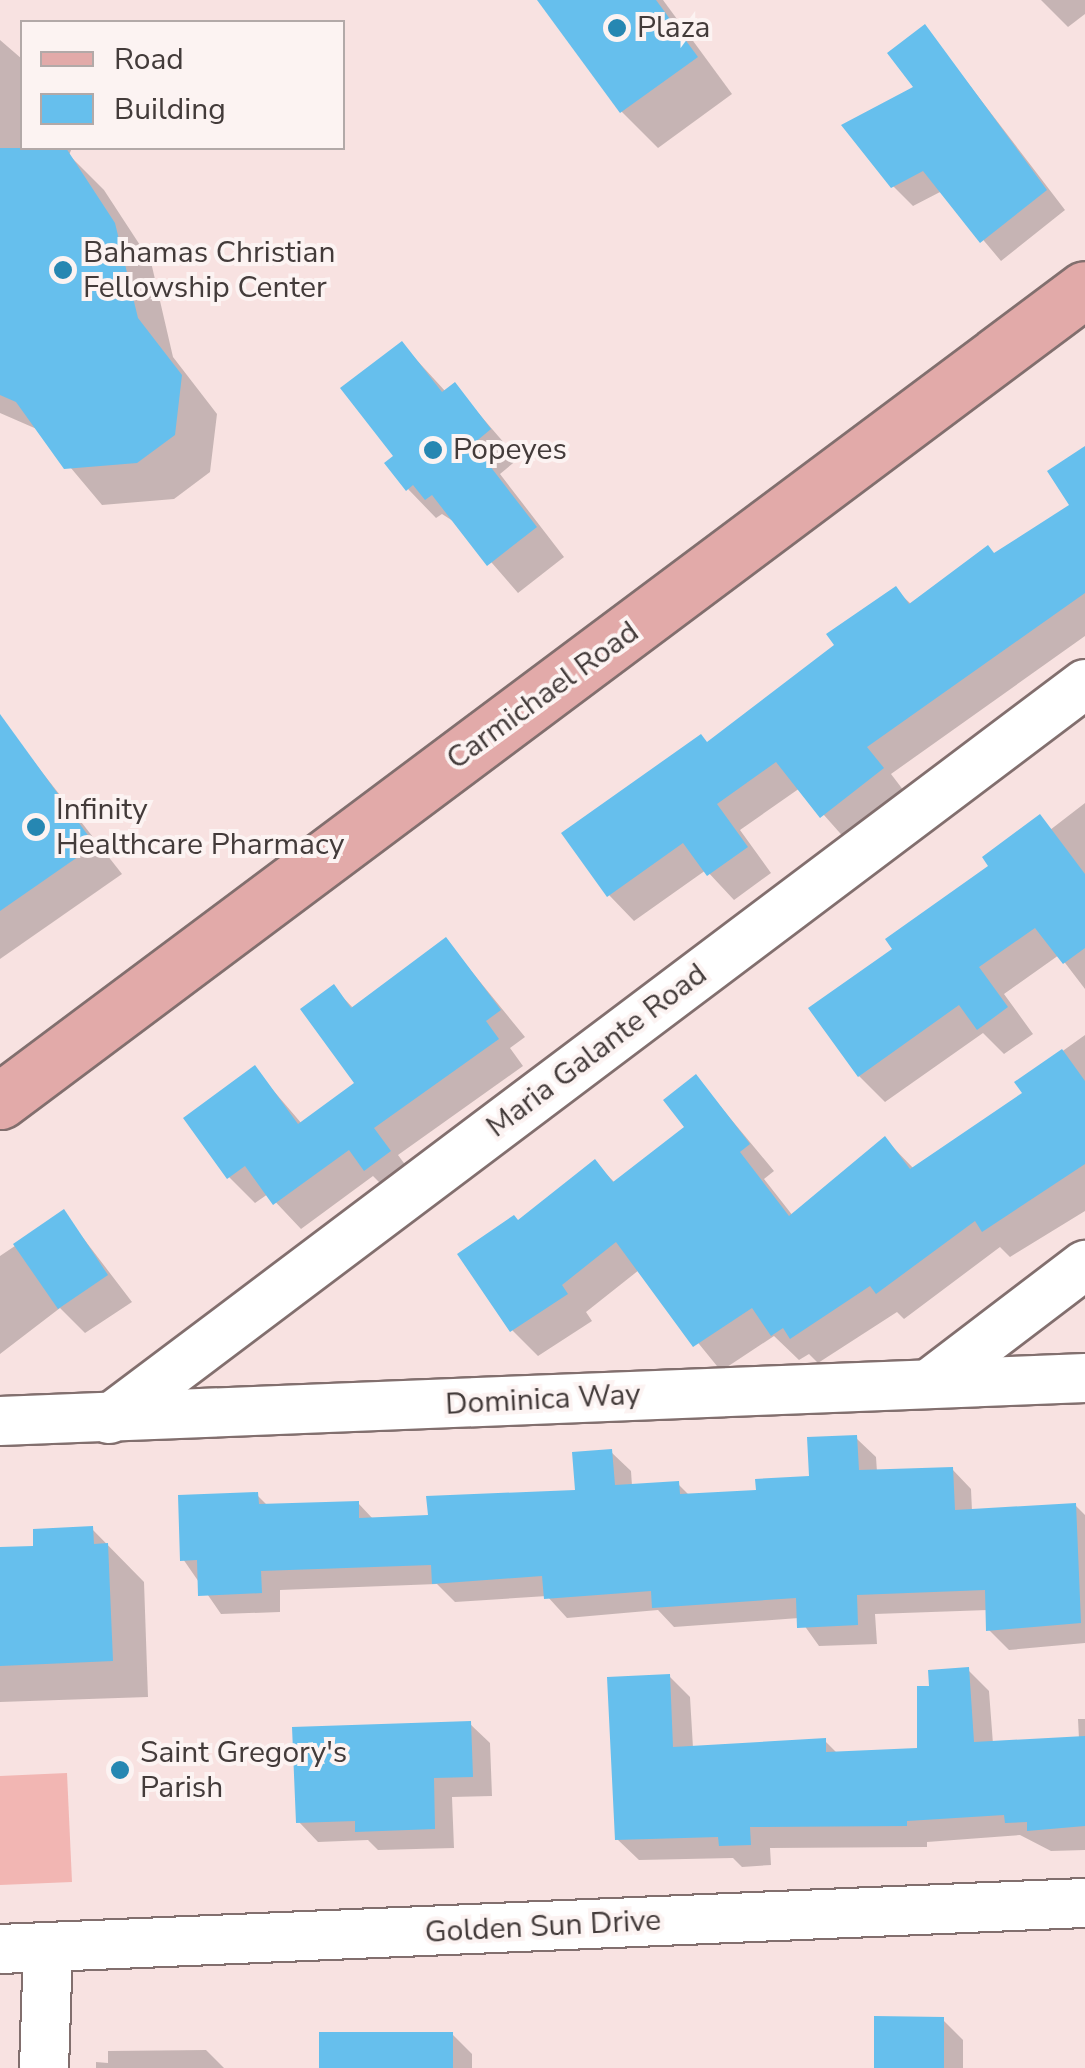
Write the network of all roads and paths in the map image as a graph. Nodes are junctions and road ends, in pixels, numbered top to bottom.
1 (1085, 289) edge
2 (1085, 684) edge
3 (0, 1101) edge
4 (1085, 1265) edge
5 (1085, 1378) edge
6 (930, 1384) junction
7 (110, 1420) junction
8 (0, 1421) edge
9 (1085, 1903) edge
10 (0, 1949) edge
11 (48, 1949) junction
12 (44, 2068) edge

1 - 3 main road, Carmichael Road
2 - 7 street, Maria Galante Road
4 - 6 street
5 - 6 street, Dominica Way
6 - 7 street, Dominica Way
7 - 8 street, Dominica Way
9 - 11 street, Golden Sun Drive
10 - 11 street, Golden Sun Drive
11 - 12 street

